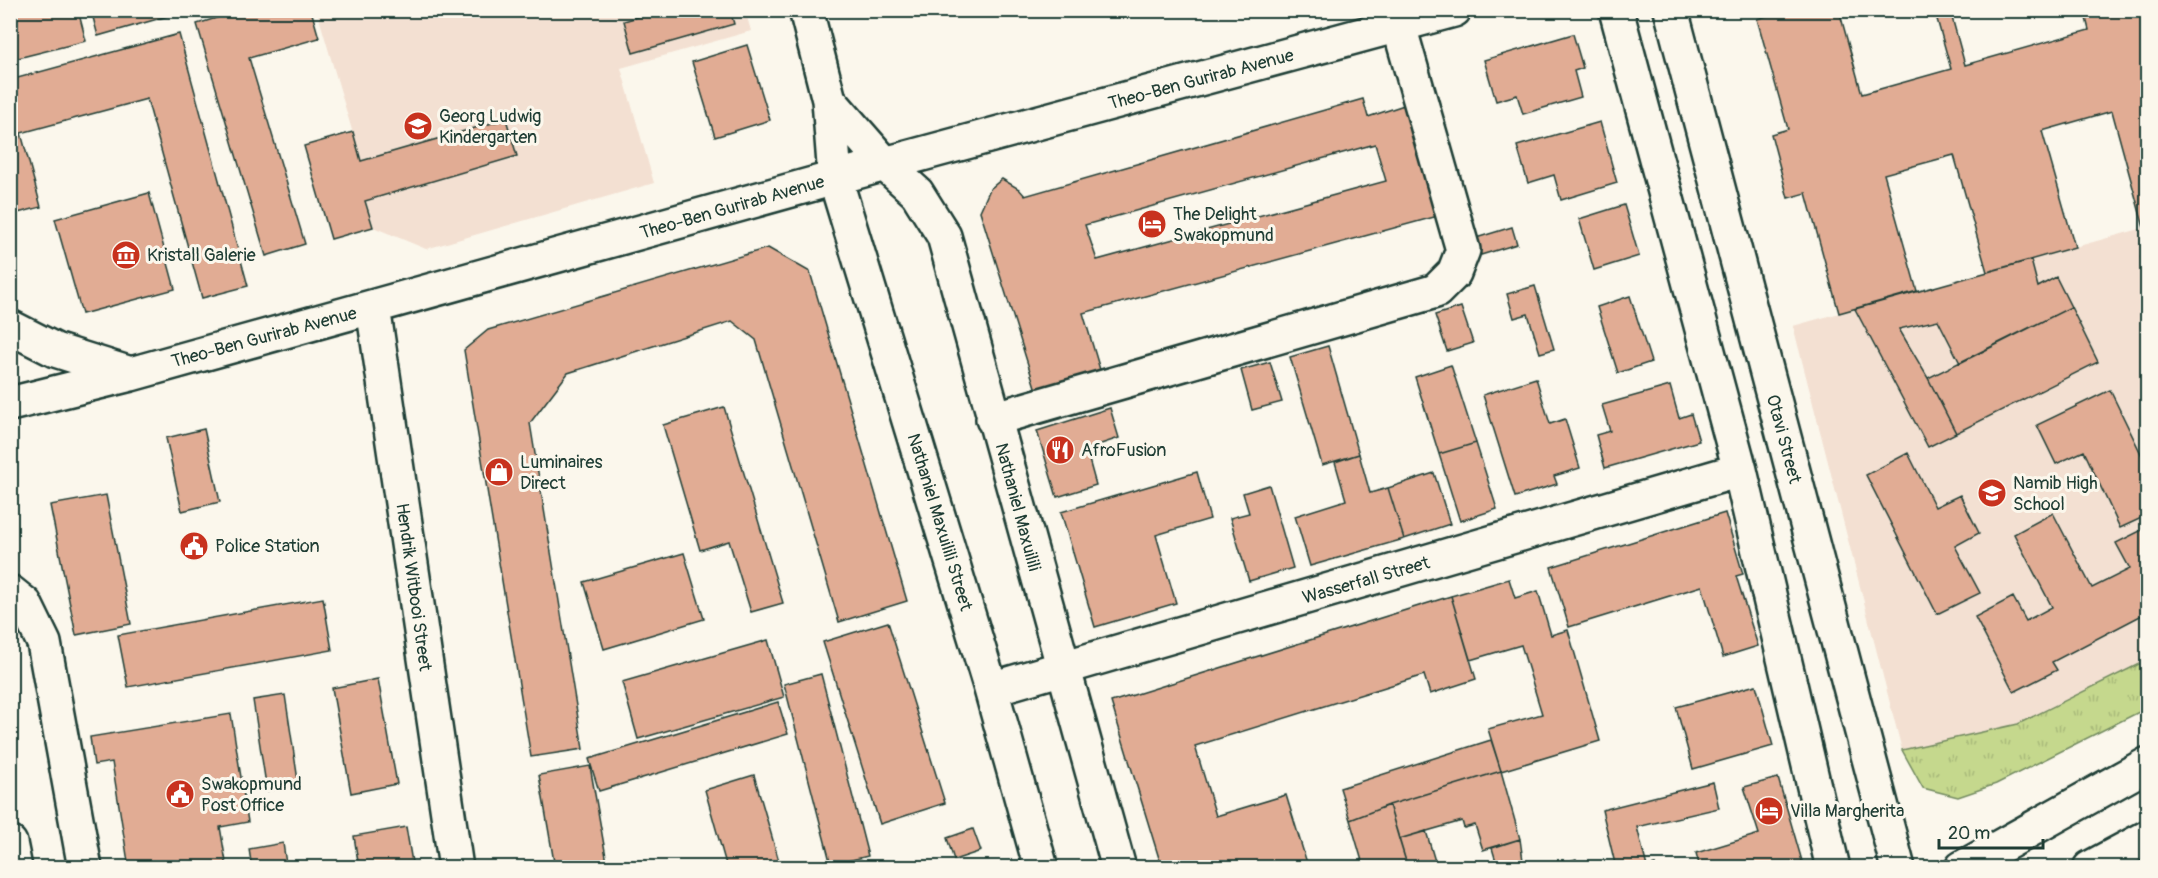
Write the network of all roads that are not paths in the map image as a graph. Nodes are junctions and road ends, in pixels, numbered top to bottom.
1 (806, 10) edge
2 (1454, 10) edge
3 (1616, 10) edge
4 (1671, 10) edge
5 (1399, 26) junction
6 (829, 100) junction
7 (885, 164) junction
8 (835, 178) junction
9 (373, 308) junction
10 (10, 327) edge
11 (131, 374) junction
12 (10, 404) edge
13 (993, 419) junction
14 (1740, 470) junction
15 (10, 592) edge
16 (1063, 670) junction
17 (992, 689) junction
18 (2148, 764) edge
19 (2148, 837) edge
20 (10, 843) edge
21 (15, 867) edge
22 (85, 867) edge
23 (456, 867) edge
24 (1041, 867) edge
25 (1119, 867) edge
26 (1833, 867) edge
27 (1898, 867) edge
28 (1962, 867) edge
29 (2090, 867) edge

1 - 6 street, Nathaniel Maxuilili Street
2 - 5 street, Theo-Ben Gurirab Avenue
3 - 14 street
4 - 27 street, Otavi Street
5 - 7 street, Theo-Ben Gurirab Avenue
5 - 13 street
6 - 7 street, Nathaniel Maxuilili
6 - 8 street, Nathaniel Maxuilili Street
7 - 8 street, Theo-Ben Gurirab Avenue
7 - 13 street, Nathaniel Maxuilili
8 - 9 street, Theo-Ben Gurirab Avenue
8 - 17 street, Nathaniel Maxuilili Street
9 - 11 street, Theo-Ben Gurirab Avenue
9 - 23 street, Hendrik Witbooi Street
10 - 11 street
11 - 12 street, Theo-Ben Gurirab Avenue
13 - 16 street, Nathaniel Maxuilili
14 - 16 street, Wasserfall Street
14 - 26 street
15 - 22 street
16 - 17 street, Wasserfall Street
16 - 25 street, Nathaniel Maxuilili
17 - 24 street, Nathaniel Maxuilili Street
18 - 28 street
19 - 29 street
20 - 21 street

